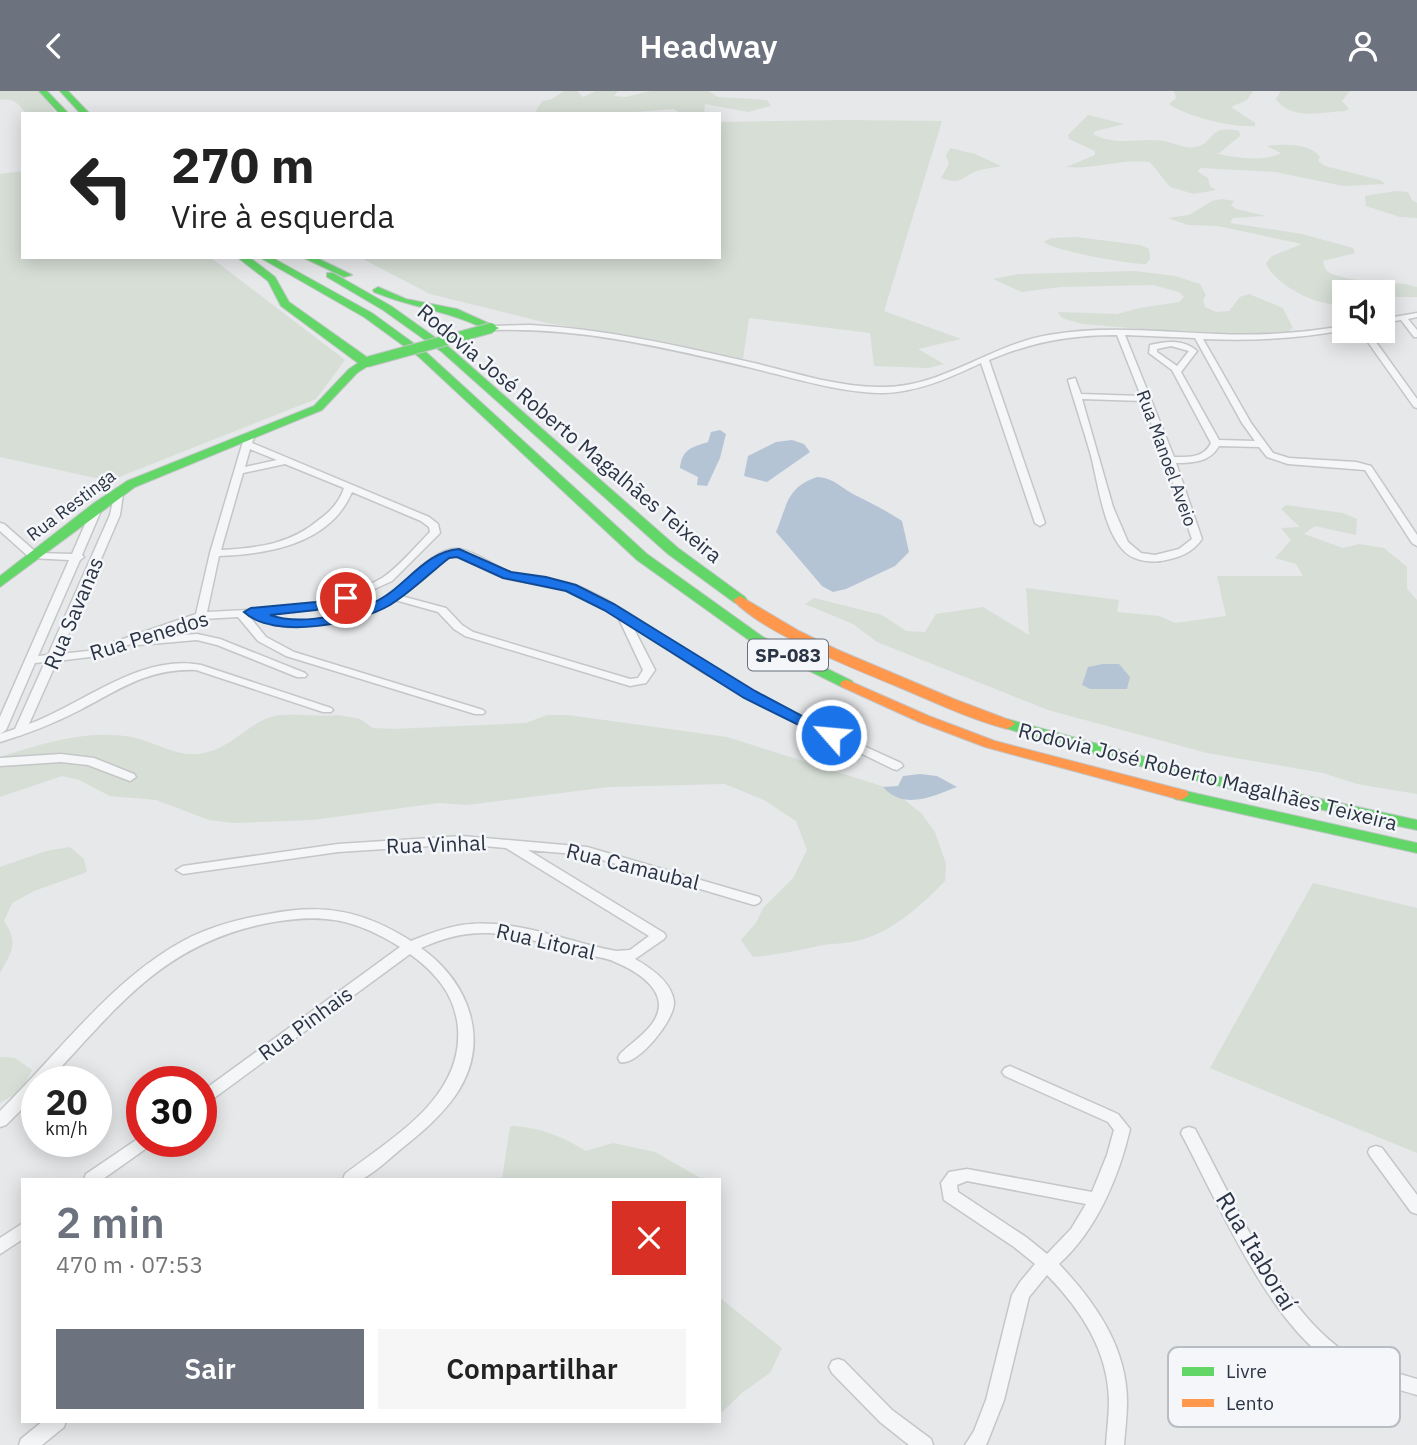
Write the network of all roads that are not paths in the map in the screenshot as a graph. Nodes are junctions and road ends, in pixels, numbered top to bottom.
1 (43, 91) edge
2 (64, 91) edge
3 (63, 112) edge
4 (84, 112) edge
5 (245, 259) edge
6 (268, 259) edge
7 (300, 259) edge
8 (311, 259) edge
9 (1416, 317) edge
10 (1403, 318) junction
11 (1395, 319) edge
12 (492, 328) junction
13 (1332, 330) edge
14 (1124, 333) junction
15 (1197, 335) junction
16 (1417, 335) edge
17 (1373, 343) edge
18 (984, 359) junction
19 (365, 362) junction
20 (1177, 372) junction
21 (1072, 380) dead end
22 (1077, 396) junction
23 (1146, 399) junction
24 (1417, 405) edge
25 (249, 441) junction
26 (1216, 443) junction
27 (1261, 444) junction
28 (1174, 460) junction
29 (284, 462) junction
30 (242, 471) junction
31 (349, 487) junction
32 (118, 494) junction
33 (98, 506) junction
34 (1040, 523) dead end
35 (0, 526) edge
36 (1417, 543) edge
37 (215, 553) junction
38 (34, 557) junction
39 (74, 557) junction
40 (95, 558) junction
41 (0, 583) edge
42 (394, 597) junction
43 (246, 613) junction
44 (201, 616) junction
45 (623, 617) junction
46 (125, 642) junction
47 (53, 659) junction
48 (31, 660) junction
49 (301, 675) dead end
50 (327, 710) dead end
51 (479, 712) dead end
52 (0, 730) edge
53 (20, 731) junction
54 (0, 738) edge
55 (0, 762) edge
56 (897, 766) dead end
57 (130, 777) dead end
58 (1417, 825) edge
59 (509, 844) junction
60 (1417, 848) edge
61 (183, 870) dead end
62 (754, 900) dead end
63 (656, 940) joint
64 (410, 947) junction
65 (616, 956) junction
66 (625, 1058) dead end
67 (55, 1066) edge
68 (1010, 1072) dead end
69 (217, 1088) edge
70 (21, 1100) edge
71 (0, 1121) edge
72 (1189, 1133) dead end
73 (1376, 1152) dead end
74 (126, 1155) edge
75 (93, 1178) edge
76 (352, 1178) edge
77 (1094, 1199) junction
78 (1417, 1207) edge
79 (21, 1231) edge
80 (0, 1247) edge
81 (1048, 1262) junction
82 (1325, 1347) edge
83 (838, 1367) dead end
84 (1400, 1381) edge
85 (1417, 1387) edge
86 (55, 1423) edge
87 (28, 1445) edge
88 (924, 1445) edge
89 (974, 1445) edge
90 (1115, 1445) edge

1 - 3 main road
2 - 4 main road
5 - 19 main road
6 - 60 main road, Rodovia José Roberto Magalhães Teixeira / SP-083
7 - 58 main road, Rodovia José Roberto Magalhães Teixeira / SP-083
8 - 12 main road
9 - 10 street
10 - 11 street
10 - 16 street
12 - 18 street
12 - 19 main road, bridge
13 - 15 street
14 - 15 street
14 - 18 street
14 - 23 street, Rua Manoel Aveio
14 - 28 street
15 - 27 street
17 - 24 street
18 - 34 street
19 - 25 main road, Rua Restinga
20 - 20 street
20 - 26 street
21 - 22 street, Rua Manoel Aveio
22 - 23 street
22 - 28 street, Rua Manoel Aveio
23 - 28 street, Rua Manoel Aveio
25 - 29 street
25 - 30 street
25 - 32 main road, Rua Restinga
26 - 27 street
26 - 28 street
27 - 36 street
29 - 30 street
29 - 31 street
30 - 37 street
31 - 37 street
31 - 43 street, Rua Penedos
32 - 33 main road, Rua Restinga
32 - 40 street, Rua Savanas
33 - 38 main road, Rua Restinga
33 - 39 street, Rua Savanas
35 - 38 street
37 - 44 street
38 - 39 street
38 - 41 main road, Rua Restinga
39 - 40 street
39 - 48 street, Rua Savanas
40 - 47 street, Rua Savanas
42 - 43 street
42 - 45 street
42 - 45 street
43 - 44 street, Rua Penedos
43 - 51 street
44 - 46 street, Rua Penedos
45 - 56 street
46 - 47 street, Rua Penedos
46 - 49 street
47 - 48 street, Rua Penedos
47 - 53 street, Rua Savanas
48 - 52 street, Rua Savanas
50 - 53 street
53 - 54 street
55 - 57 street
59 - 61 street, Rua Vinhal
59 - 62 street, Rua Camaubal
59 - 63 street, Rua Vinhal
63 - 65 street, Rua Litoral
64 - 65 street, Rua Litoral
64 - 67 street
64 - 69 street, Rua Pinhais
64 - 76 street
65 - 66 street
68 - 77 street
70 - 71 street
72 - 82 street, Rua Itaboraí
73 - 78 street
74 - 75 street
77 - 81 street
77 - 81 street
79 - 80 street
81 - 89 street
81 - 90 street
83 - 88 street
84 - 85 street, Rua Itaboraí
86 - 87 street

